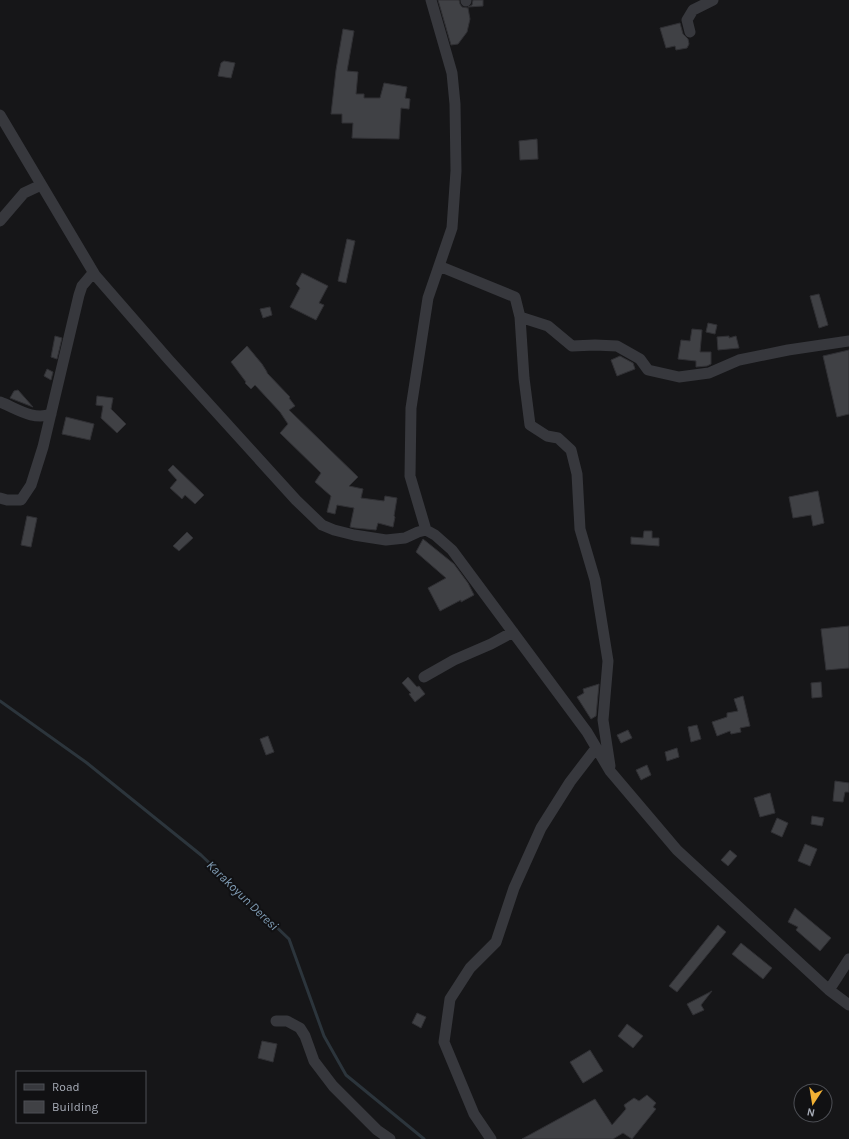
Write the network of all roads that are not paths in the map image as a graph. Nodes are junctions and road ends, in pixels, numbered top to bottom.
1 (431, 0) edge
2 (713, 0) edge
3 (690, 32) dead end
4 (0, 115) edge
5 (41, 185) junction
6 (0, 221) edge
7 (439, 266) junction
8 (94, 273) junction
9 (520, 317) junction
10 (849, 341) edge
11 (0, 402) edge
12 (51, 414) junction
13 (0, 498) edge
14 (426, 530) junction
15 (513, 632) junction
16 (424, 678) dead end
17 (596, 748) junction
18 (610, 771) junction
19 (849, 959) edge
20 (829, 990) junction
21 (849, 1005) edge
22 (276, 1021) dead end
23 (390, 1139) edge
24 (491, 1139) edge

1 - 7 street
2 - 3 street
4 - 5 street
5 - 6 street
5 - 8 street
7 - 9 street
7 - 14 street
8 - 12 street
8 - 14 street
9 - 10 street
9 - 18 street
11 - 12 street
12 - 13 street
14 - 15 street
15 - 16 street
15 - 17 street
17 - 18 street
17 - 24 street
18 - 20 street
19 - 20 street
20 - 21 street
22 - 23 street

